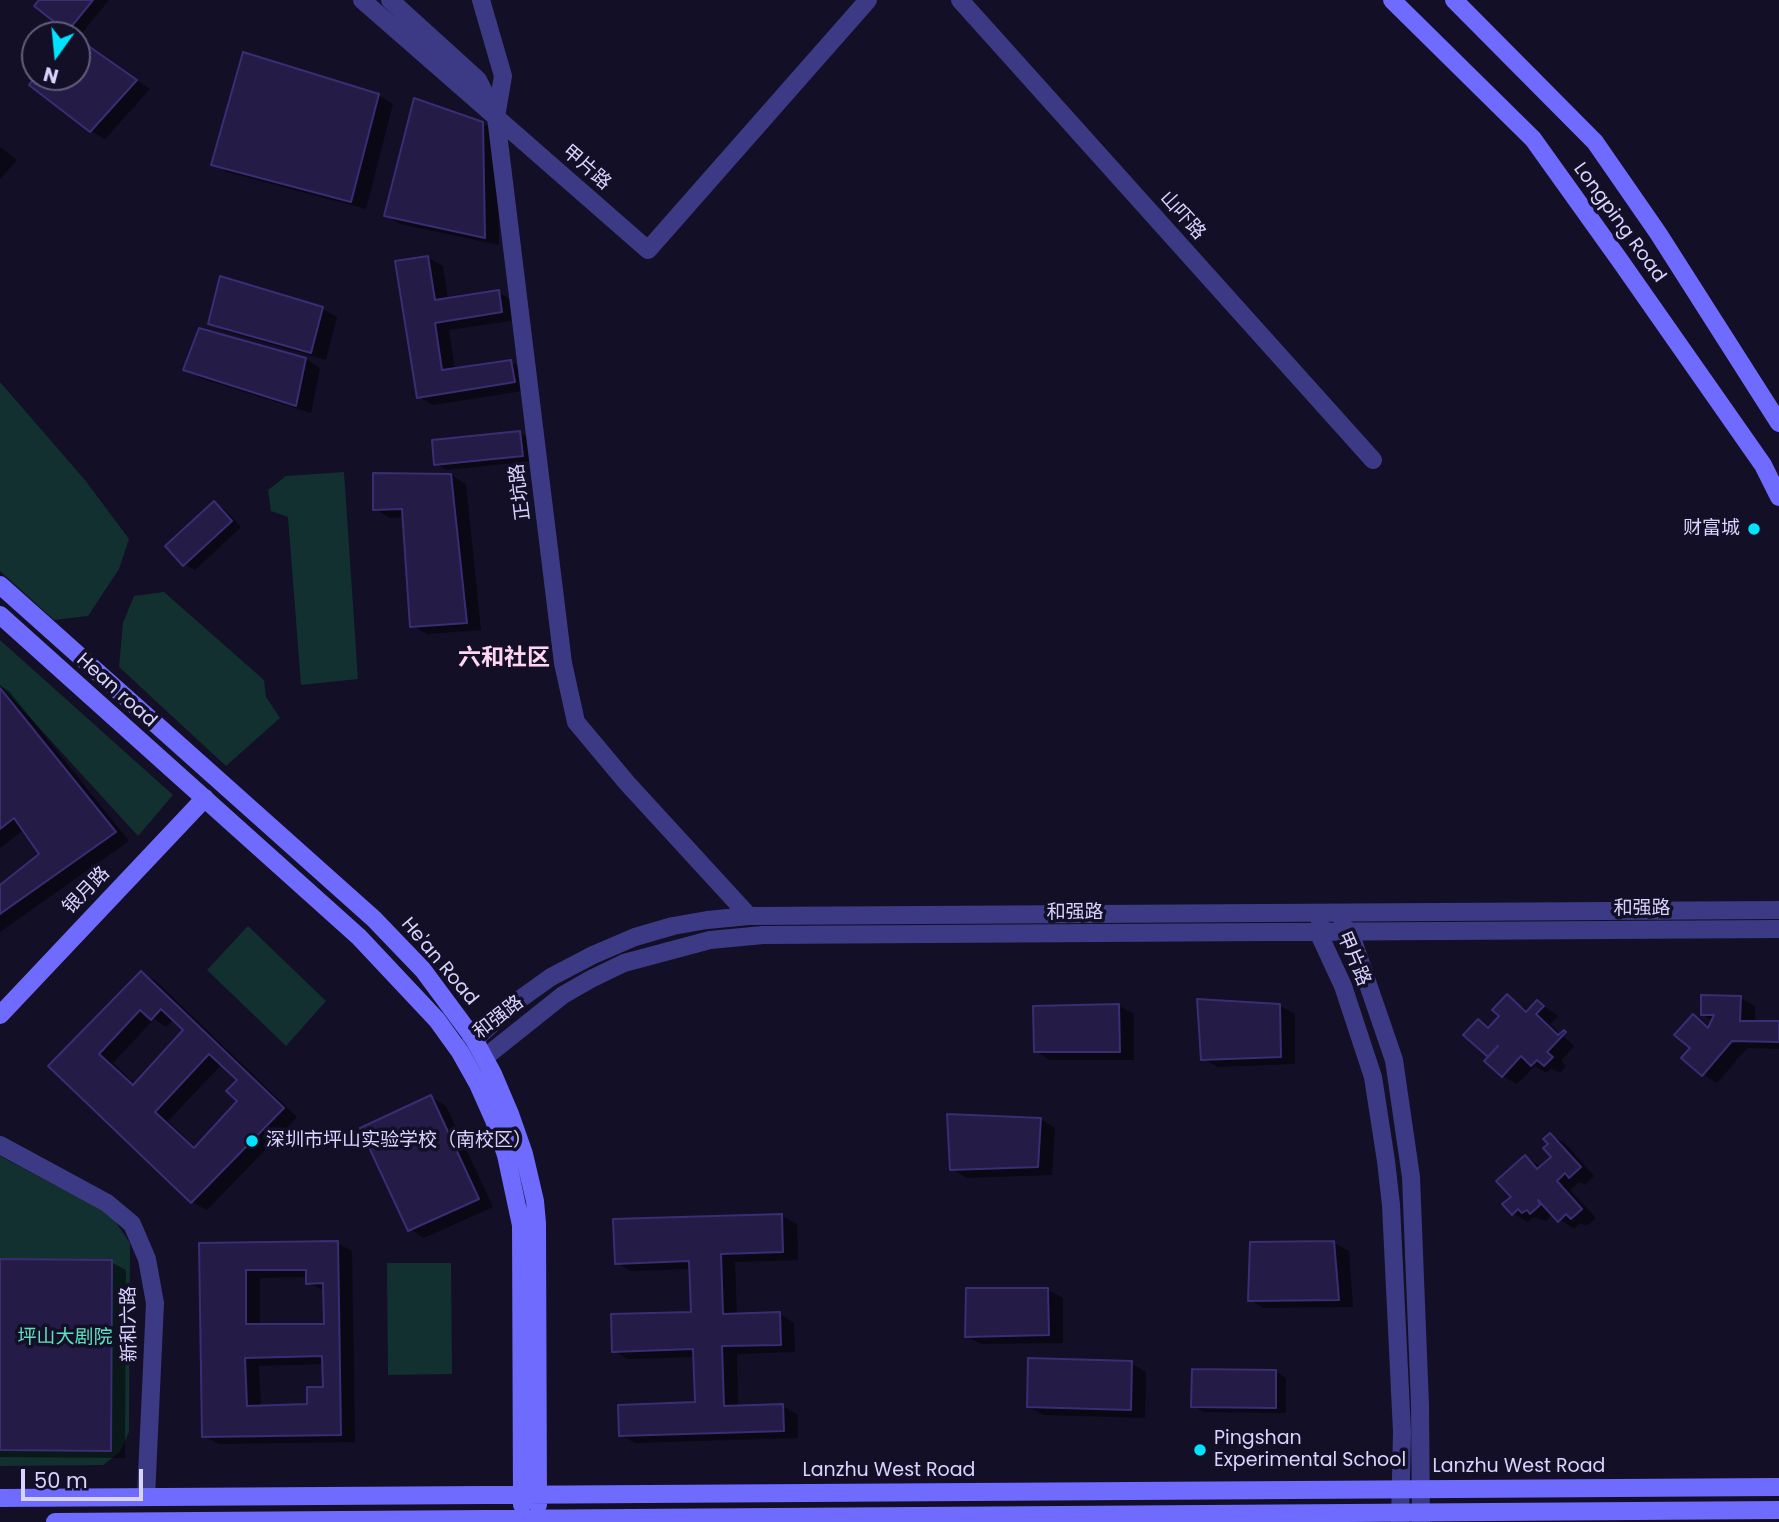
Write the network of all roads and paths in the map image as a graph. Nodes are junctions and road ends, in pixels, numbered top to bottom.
1 (362, 0) edge
2 (390, 0) edge
3 (481, 0) edge
4 (868, 0) edge
5 (960, 0) edge
6 (1392, 0) edge
7 (1454, 0) edge
8 (496, 117) junction
9 (1779, 423) edge
10 (1373, 460) dead end
11 (1779, 497) edge
12 (0, 584) edge
13 (0, 615) edge
14 (205, 798) junction
15 (1779, 910) edge
16 (1323, 913) junction
17 (749, 916) junction
18 (1779, 929) edge
19 (1318, 932) junction
20 (1350, 932) junction
21 (440, 992) junction
22 (424, 1005) junction
23 (0, 1015) edge
24 (474, 1039) junction
25 (460, 1052) junction
26 (484, 1058) junction
27 (0, 1145) edge
28 (1779, 1487) edge
29 (1401, 1489) junction
30 (1421, 1489) junction
31 (530, 1494) junction
32 (146, 1497) junction
33 (0, 1498) edge
34 (1779, 1510) edge
35 (1400, 1517) edge
36 (1422, 1517) edge
37 (890, 1519) edge
38 (530, 1520) edge
39 (55, 1522) edge

1 - 8 street, 甲片路
2 - 8 street
3 - 8 street, 正坑路
4 - 8 street, 甲片路
5 - 10 street, 山吓路
6 - 11 street, Longping Road
7 - 9 street, Longping Road
8 - 17 street, 正坑路
12 - 21 street, He'an Road
13 - 14 street, Hean road
14 - 22 street, He'an Road
14 - 23 street, 银月路
15 - 16 street, 和强路
16 - 17 street, 和强路
16 - 19 street, 甲片路
16 - 20 street, 甲片路
17 - 24 street, 和强路
18 - 20 street, 和强路
19 - 20 street, 和强路
19 - 26 street, 和强路
19 - 29 street, 甲片路
20 - 30 street, 甲片路
21 - 22 street
21 - 24 street, He'an Road
22 - 25 street, He'an Road
24 - 25 street, 和强路
24 - 26 street, He'an Road
25 - 26 street, 和强路
25 - 31 street, He'an Road
26 - 31 street, He'an Road
27 - 32 street, 新和六路
28 - 30 street, Lanzhu West Road
29 - 30 street, Lanzhu West Road
29 - 31 street, Lanzhu West Road
29 - 35 street, 甲片路
30 - 36 street, 甲片路
31 - 32 street, Lanzhu West Road
31 - 38 street, He'an Road
32 - 33 street, Lanzhu West Road
34 - 36 street
35 - 36 street
35 - 37 street
37 - 38 street
38 - 39 street

